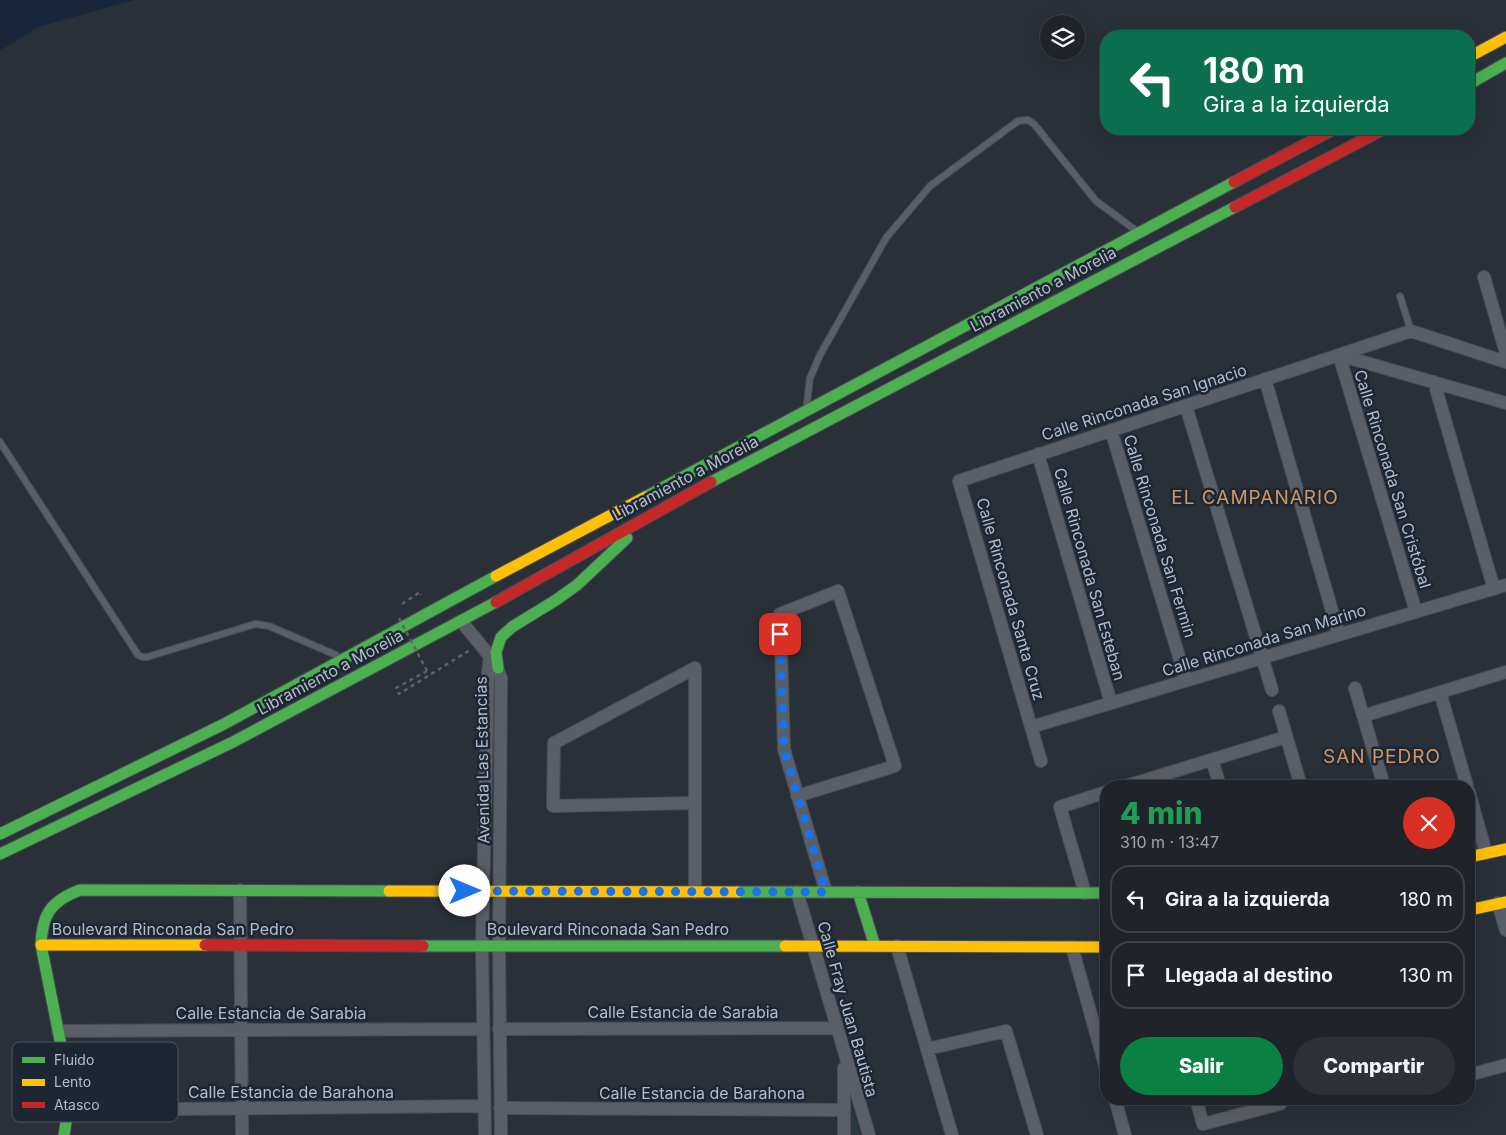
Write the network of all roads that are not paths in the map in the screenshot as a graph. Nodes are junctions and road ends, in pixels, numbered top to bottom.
1 (1506, 37) edge
2 (1475, 54) edge
3 (1506, 63) edge
4 (1475, 81) edge
5 (1323, 135) edge
6 (1373, 135) edge
7 (1139, 233) junction
8 (1484, 277) dead end
9 (1400, 296) dead end
10 (1411, 331) junction
11 (1506, 353) edge
12 (1338, 355) junction
13 (1506, 362) edge
14 (1265, 379) junction
15 (1434, 382) junction
16 (1506, 402) edge
17 (1186, 406) junction
18 (807, 410) junction
19 (1111, 430) junction
20 (0, 442) edge
21 (1038, 454) junction
22 (959, 481) joint
23 (656, 512) junction
24 (1500, 587) edge
25 (1416, 612) junction
26 (461, 621) junction
27 (1339, 635) junction
28 (490, 656) junction
29 (1263, 658) junction
30 (345, 659) junction
31 (498, 668) junction
32 (1506, 672) edge
33 (1186, 680) junction
34 (1355, 688) dead end
35 (1272, 690) dead end
36 (1440, 692) junction
37 (1111, 703) junction
38 (1279, 711) dead end
39 (1363, 716) junction
40 (1031, 727) junction
41 (1286, 737) junction
42 (1212, 760) junction
43 (1041, 761) dead end
44 (1149, 780) edge
45 (1218, 780) edge
46 (1299, 780) edge
47 (1382, 780) edge
48 (1465, 780) edge
49 (1100, 794) edge
50 (797, 796) junction
51 (695, 803) junction
52 (1475, 814) edge
53 (0, 834) edge
54 (1506, 849) edge
55 (1486, 853) junction
56 (0, 854) edge
57 (1475, 856) edge
58 (240, 890) junction
59 (483, 891) junction
60 (499, 891) junction
61 (695, 892) junction
62 (797, 892) junction
63 (826, 892) junction
64 (858, 892) junction
65 (1085, 893) junction
66 (1100, 893) edge
67 (1502, 903) edge
68 (1475, 909) edge
69 (1506, 930) edge
70 (41, 944) junction
71 (240, 945) junction
72 (482, 945) junction
73 (498, 946) junction
74 (813, 946) junction
75 (874, 946) junction
76 (897, 946) junction
77 (1072, 947) junction
78 (1100, 947) edge
79 (837, 1028) junction
80 (483, 1029) junction
81 (500, 1029) junction
82 (241, 1030) junction
83 (58, 1031) junction
84 (60, 1042) edge
85 (1100, 1047) edge
86 (927, 1049) junction
87 (844, 1053) junction
88 (1506, 1065) edge
89 (1475, 1073) edge
90 (1116, 1105) edge
91 (1198, 1105) edge
92 (1267, 1105) edge
93 (484, 1106) junction
94 (241, 1108) junction
95 (500, 1108) junction
96 (178, 1109) edge
97 (844, 1110) junction
98 (66, 1122) edge
99 (64, 1135) edge
100 (242, 1135) edge
101 (485, 1135) edge
102 (501, 1135) edge
103 (844, 1135) edge
104 (869, 1135) edge
105 (952, 1135) edge
106 (1038, 1135) edge
107 (1125, 1135) edge

1 - 2 main road
3 - 4 main road
5 - 7 main road, Libramiento a Morelia
6 - 23 main road, Libramiento a Morelia
7 - 18 main road, Libramiento a Morelia
7 - 18 lane
8 - 11 street
9 - 10 lane
10 - 12 street, Calle Rinconada San Ignacio
10 - 13 street
12 - 14 street, Calle Rinconada San Ignacio
12 - 15 street
12 - 25 street, Calle Rinconada San Cristóbal
14 - 17 street, Calle Rinconada San Ignacio
14 - 27 street
15 - 16 street
15 - 24 street
17 - 19 street, Calle Rinconada San Ignacio
17 - 29 street
18 - 30 main road, Libramiento a Morelia
19 - 21 street, Calle Rinconada San Ignacio
19 - 33 street, Calle Rinconada San Fermin
20 - 30 lane
21 - 22 street, Calle Rinconada San Ignacio
21 - 37 street, Calle Rinconada San Esteban
22 - 40 street, Calle Rinconada Santa Cruz
23 - 26 main road, Libramiento a Morelia
23 - 31 main road
24 - 25 street, Calle Rinconada San Marino
25 - 27 street, Calle Rinconada San Marino
26 - 28 street, Avenida Las Estancias
26 - 56 main road, Libramiento a Morelia
27 - 29 street, Calle Rinconada San Marino
28 - 31 street, Avenida Las Estancias
28 - 59 street, Avenida Las Estancias
29 - 33 street, Calle Rinconada San Marino
29 - 35 street
30 - 53 main road, Libramiento a Morelia
31 - 60 street, Avenida Las Estancias
32 - 36 street
33 - 37 street, Calle Rinconada San Marino
34 - 39 street
36 - 39 street
36 - 48 street
37 - 40 street, Calle Rinconada San Marino
38 - 41 street
39 - 47 street
40 - 43 street, Calle Rinconada Santa Cruz
41 - 42 street
41 - 46 street
42 - 44 street
42 - 45 street
49 - 65 street
50 - 50 street
50 - 63 street
51 - 51 street
51 - 61 street
52 - 55 street
54 - 55 main road
55 - 57 main road
58 - 59 main road, Boulevard Rinconada San Pedro
58 - 70 main road, Boulevard Rinconada San Pedro
58 - 71 street
59 - 60 main road, Boulevard Rinconada San Pedro
59 - 72 street, Avenida Las Estancias
60 - 61 main road, Boulevard Rinconada San Pedro
60 - 73 street, Avenida Las Estancias
61 - 62 main road, Boulevard Rinconada San Pedro
62 - 63 main road, Boulevard Rinconada San Pedro
62 - 74 street, Calle Fray Juan Bautista
63 - 64 main road, Boulevard Rinconada San Pedro
64 - 65 main road, Boulevard Rinconada San Pedro
64 - 75 main road
65 - 66 main road, Boulevard Rinconada San Pedro
67 - 68 main road
67 - 69 street
70 - 71 main road, Boulevard Rinconada San Pedro
70 - 83 main road
71 - 72 main road, Boulevard Rinconada San Pedro
71 - 82 street
72 - 73 main road, Boulevard Rinconada San Pedro
72 - 80 street, Avenida Las Estancias
73 - 74 main road, Boulevard Rinconada San Pedro
73 - 81 street, Avenida Las Estancias
74 - 75 main road, Boulevard Rinconada San Pedro
74 - 79 street, Calle Fray Juan Bautista
75 - 76 main road, Boulevard Rinconada San Pedro
76 - 77 main road, Boulevard Rinconada San Pedro
76 - 86 street
77 - 78 main road, Boulevard Rinconada San Pedro
77 - 85 street
79 - 81 street, Calle Estancia de Sarabia
79 - 87 street, Calle Fray Juan Bautista
80 - 82 street, Calle Estancia de Sarabia
80 - 93 street, Avenida Las Estancias
81 - 95 street, Avenida Las Estancias
82 - 83 street, Calle Estancia de Sarabia
82 - 94 street
83 - 84 main road
86 - 105 street
86 - 106 street
87 - 97 street
87 - 104 street, Calle Fray Juan Bautista
88 - 89 street
90 - 107 street
91 - 92 street
93 - 94 street, Calle Estancia de Barahona
93 - 101 street, Avenida Las Estancias
94 - 96 street, Calle Estancia de Barahona
94 - 100 street
95 - 97 street, Calle Estancia de Barahona
95 - 102 street, Avenida Las Estancias
97 - 103 street
98 - 99 main road

